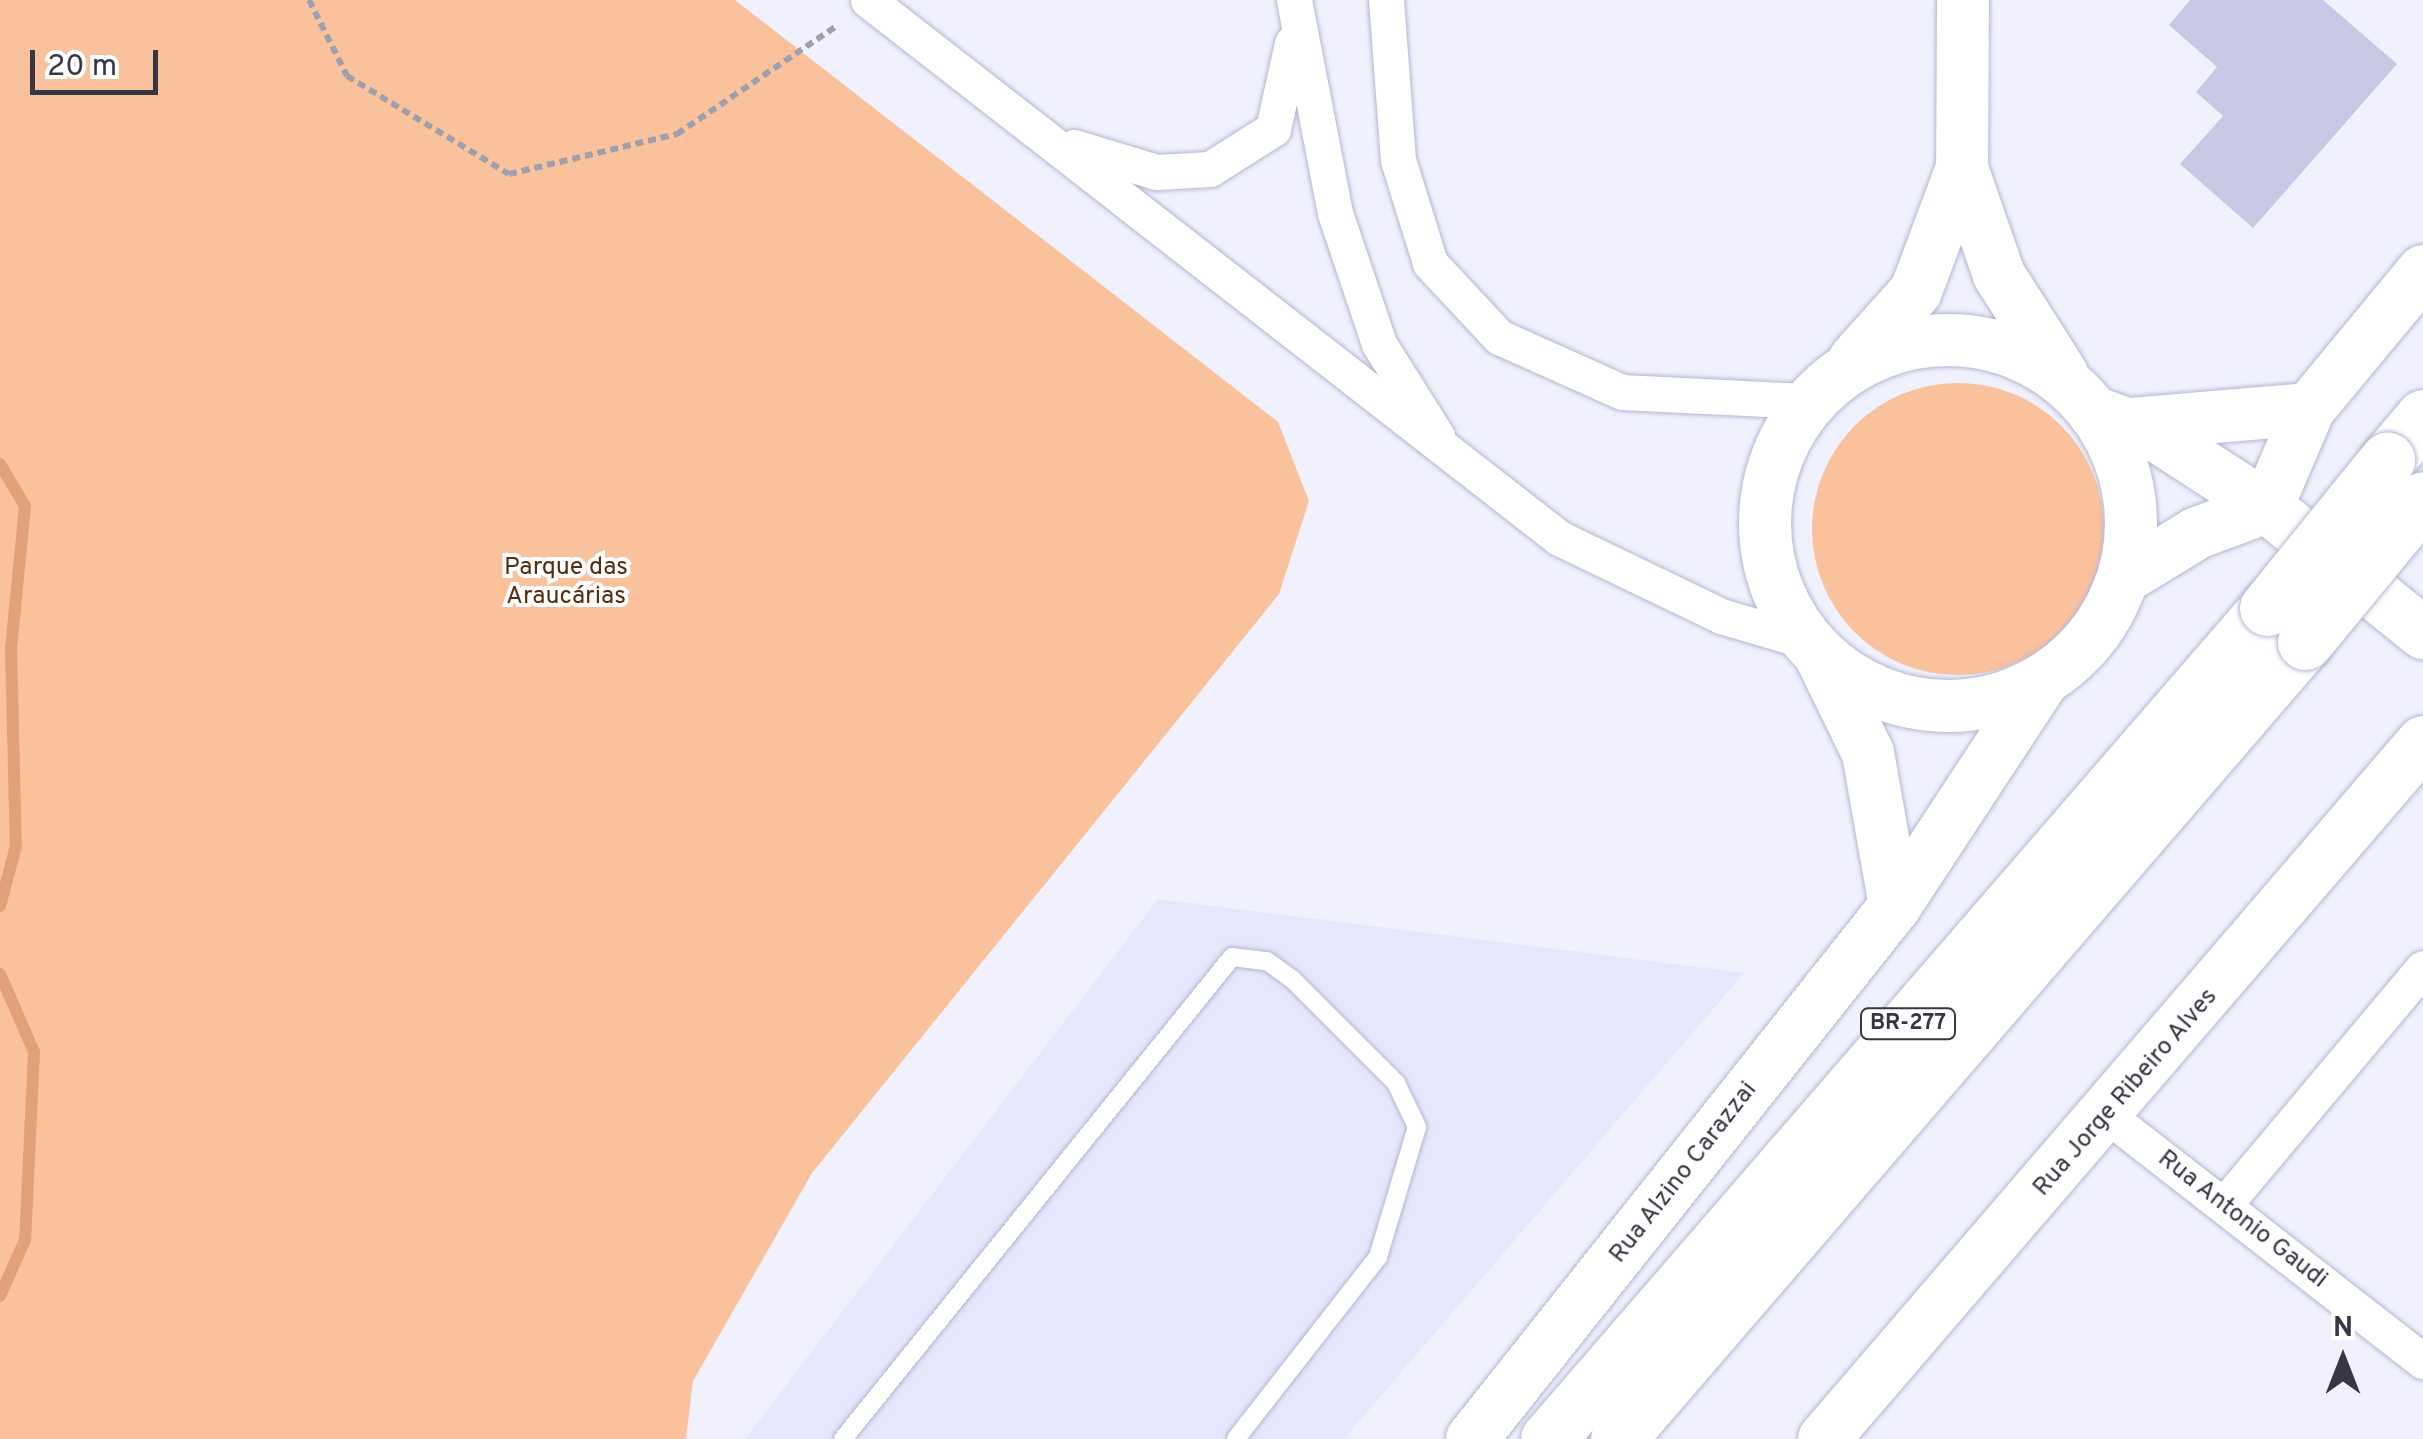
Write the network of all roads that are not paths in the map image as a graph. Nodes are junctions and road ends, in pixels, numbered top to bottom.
1 (868, 0) edge
2 (1386, 0) edge
3 (1962, 0) edge
4 (1294, 2) edge
5 (1058, 143) junction
6 (1962, 168) junction
7 (2423, 271) edge
8 (1821, 390) junction
9 (2098, 408) junction
10 (2309, 409) junction
11 (2423, 418) edge
12 (1448, 454) junction
13 (2423, 500) edge
14 (2268, 507) junction
15 (2125, 577) junction
16 (2286, 625) junction
17 (2423, 633) edge
18 (1813, 649) junction
19 (2042, 682) junction
20 (2423, 742) edge
21 (1895, 906) junction
22 (2423, 968) edge
23 (2108, 1116) junction
24 (2224, 1205) junction
25 (2423, 1361) edge
26 (843, 1439) edge
27 (1236, 1439) edge
28 (1472, 1439) edge
29 (1548, 1439) edge
30 (1618, 1439) edge
31 (1824, 1439) edge

1 - 5 street
2 - 8 street
3 - 6 main road
4 - 5 street
4 - 12 street
5 - 12 street
6 - 8 main road
6 - 9 main road
7 - 10 main road
8 - 9 main road
8 - 18 main road
9 - 10 main road
9 - 14 main road
9 - 15 main road
10 - 14 main road
11 - 16 highway, BR-277, bridge
12 - 18 street
13 - 16 highway, BR-277, bridge
14 - 15 main road
14 - 17 main road
15 - 19 main road
16 - 29 highway, BR-277
16 - 30 highway, BR-277
18 - 19 main road
18 - 21 main road
19 - 21 main road, Rua Alzino Carazzai
20 - 23 main road, Rua Jorge Ribeiro Alves
21 - 28 main road, Rua Alzino Carazzai
22 - 24 street
23 - 24 street, Rua Antonio Gaudi
23 - 31 main road, Rua Jorge Ribeiro Alves
24 - 25 street, Rua Antonio Gaudi
26 - 27 lane

